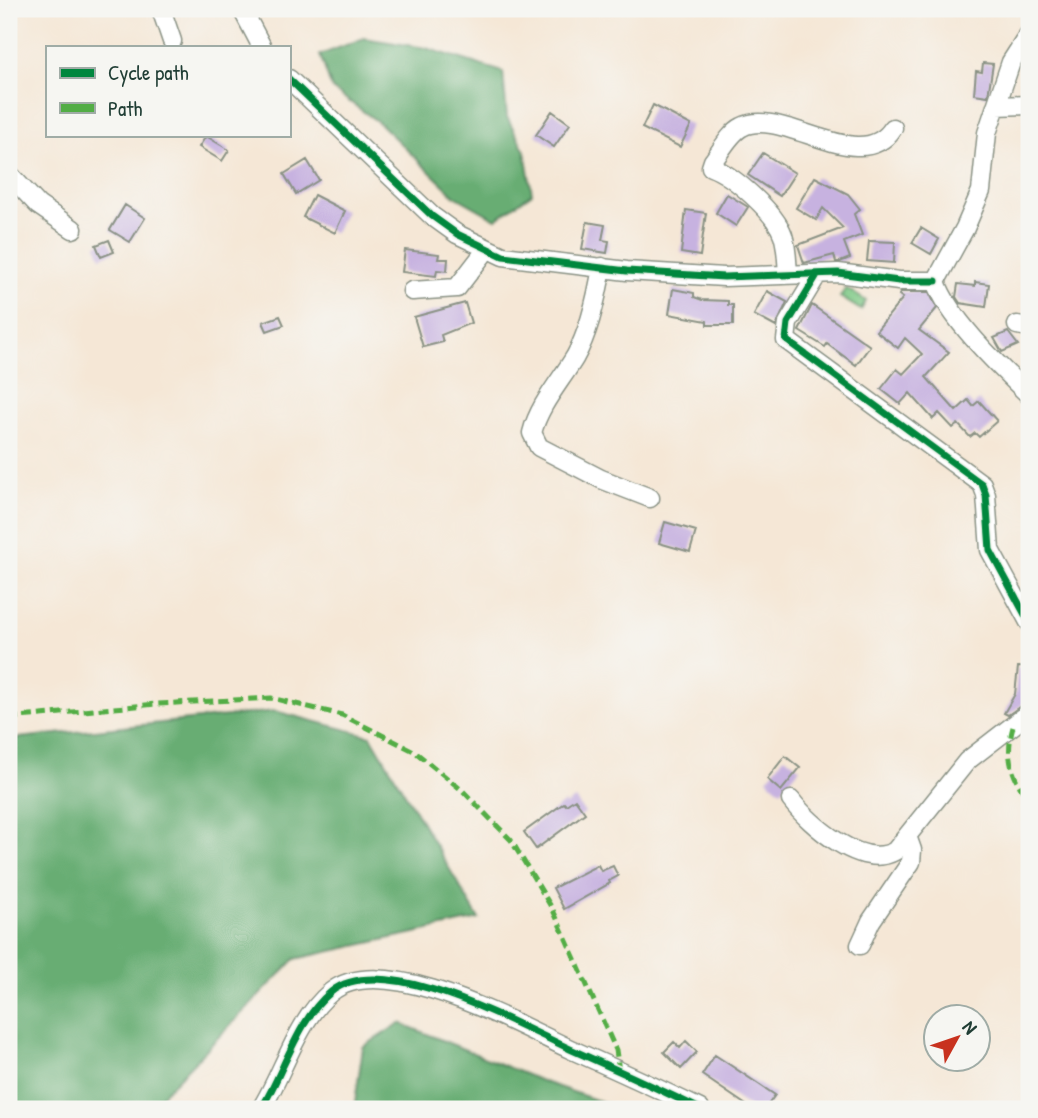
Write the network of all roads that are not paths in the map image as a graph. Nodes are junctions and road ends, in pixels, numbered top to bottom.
1 (161, 9) edge
2 (242, 9) edge
3 (1029, 34) edge
4 (172, 41) dead end
5 (261, 46) edge
6 (290, 80) edge
7 (1029, 105) edge
8 (996, 106) junction
9 (893, 128) dead end
10 (9, 174) edge
11 (73, 229) dead end
12 (487, 249) junction
13 (602, 267) junction
14 (788, 274) junction
15 (817, 275) junction
16 (936, 281) junction
17 (412, 291) dead end
18 (1029, 395) edge
19 (650, 498) dead end
20 (1029, 622) edge
21 (1029, 713) edge
22 (791, 800) dead end
23 (906, 836) junction
24 (860, 945) dead end
25 (261, 1109) edge
26 (699, 1109) edge

1 - 4 street
2 - 5 street
3 - 8 street
6 - 12 street
7 - 8 street
8 - 16 street
9 - 14 street
10 - 11 street
12 - 13 street
12 - 17 street
13 - 14 street
13 - 19 street
14 - 15 street
15 - 16 street
15 - 20 street
16 - 18 street
21 - 23 street
22 - 23 street
23 - 24 street
25 - 26 street

